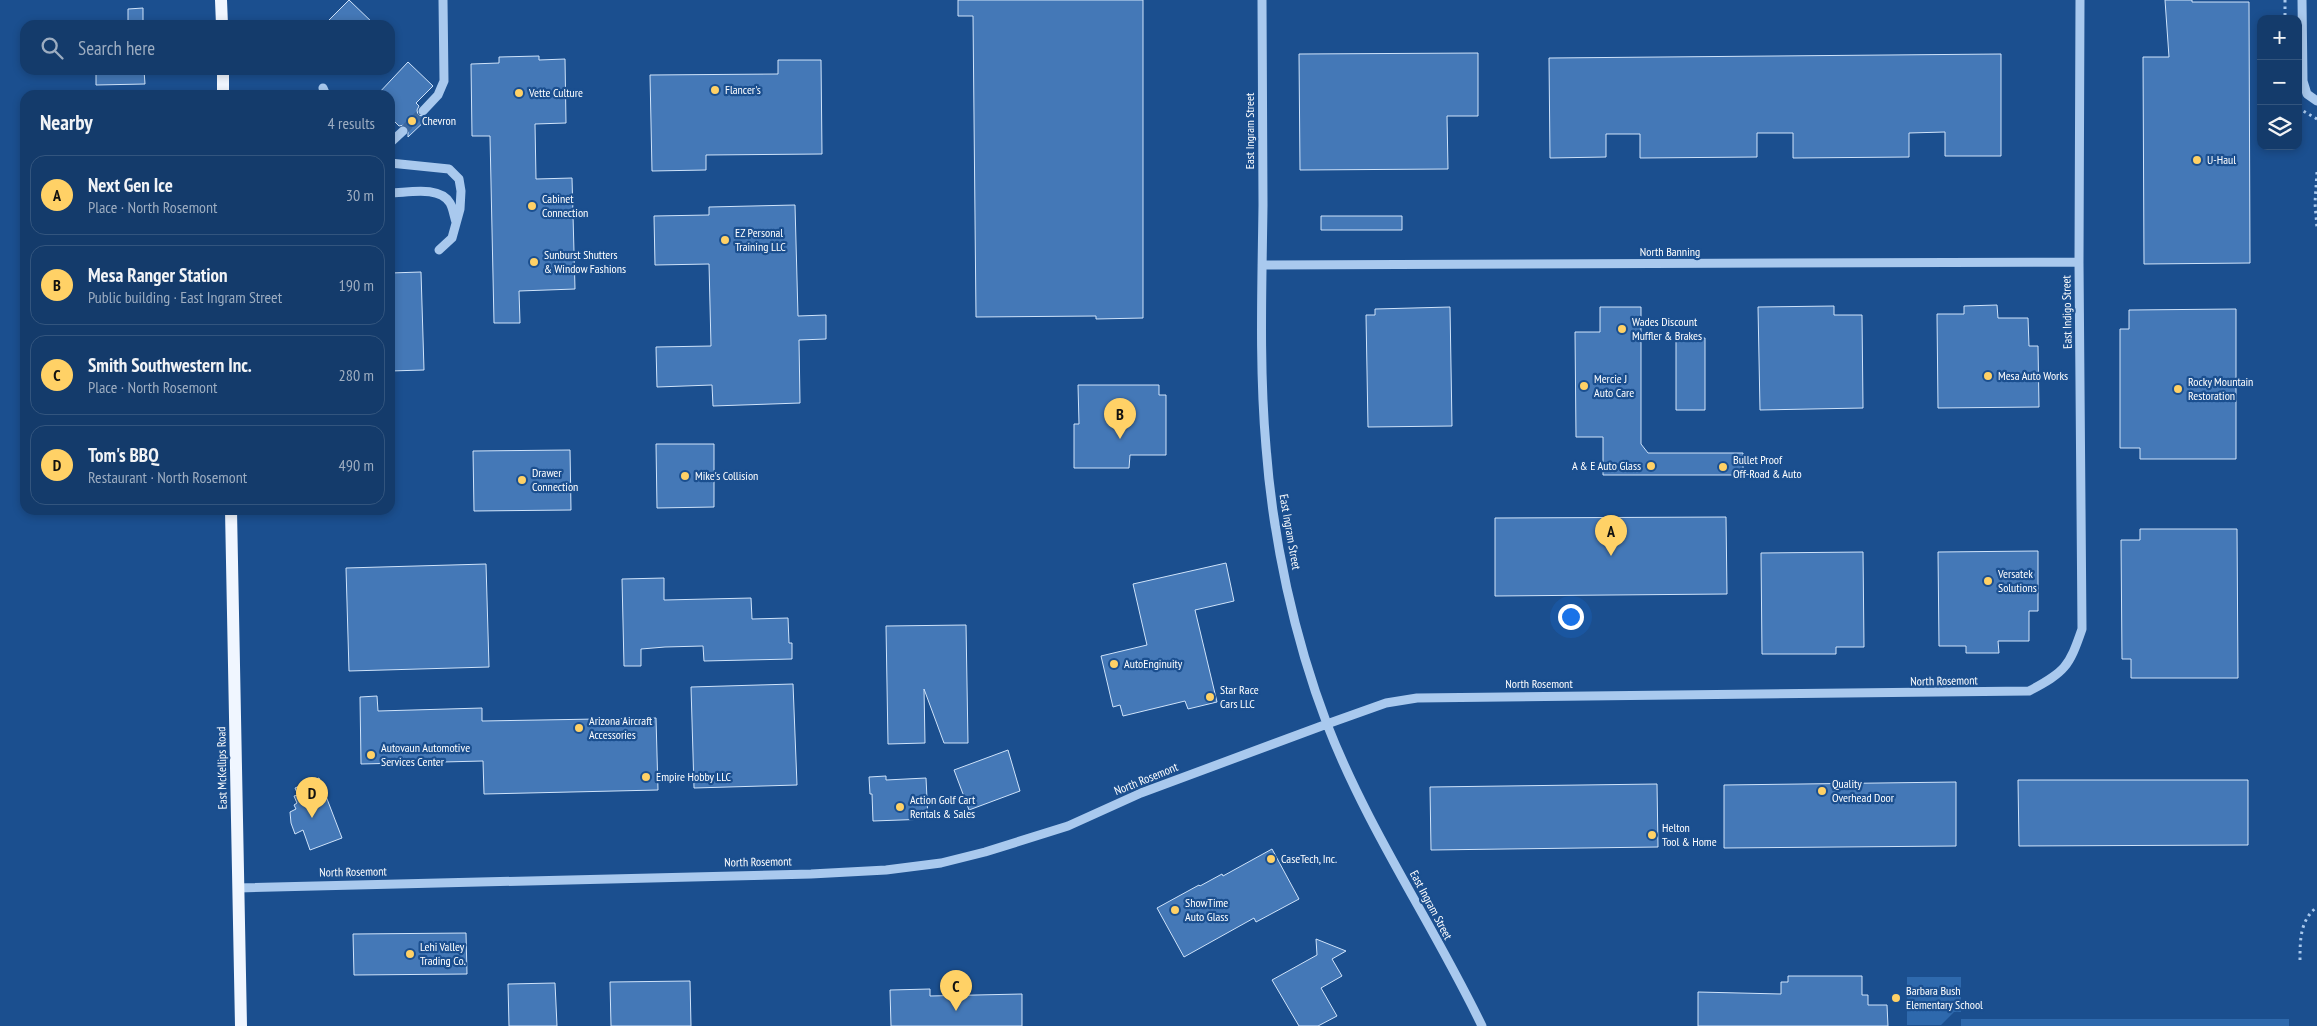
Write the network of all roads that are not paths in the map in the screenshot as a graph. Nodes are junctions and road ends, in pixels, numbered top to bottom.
1 (221, 0) edge
2 (443, 0) edge
3 (1262, 0) edge
4 (2080, 0) edge
5 (2302, 0) edge
6 (222, 20) edge
7 (223, 75) edge
8 (223, 90) edge
9 (2317, 100) edge
10 (423, 111) tunnel mouth
11 (403, 131) tunnel mouth
12 (395, 138) edge
13 (395, 164) edge
14 (395, 194) edge
15 (456, 222) junction
16 (439, 250) dead end
17 (2079, 262) junction
18 (1262, 265) junction
19 (231, 515) edge
20 (2056, 676) joint
21 (1327, 724) junction
22 (238, 888) junction
23 (241, 1026) edge
24 (1482, 1026) edge

1 - 6 main road
2 - 10 street
3 - 18 street, East Ingram Street
4 - 17 street, East Indigo Street
5 - 9 street
7 - 8 main road
11 - 12 street
13 - 15 street
14 - 15 street
15 - 16 street
17 - 18 street, North Banning
17 - 20 street, East Indigo Street
18 - 21 street, East Ingram Street
19 - 22 main road, East McKellips Road
20 - 21 street, North Rosemont
21 - 22 street, North Rosemont
21 - 24 street, East Ingram Street
22 - 23 main road, East McKellips Road

